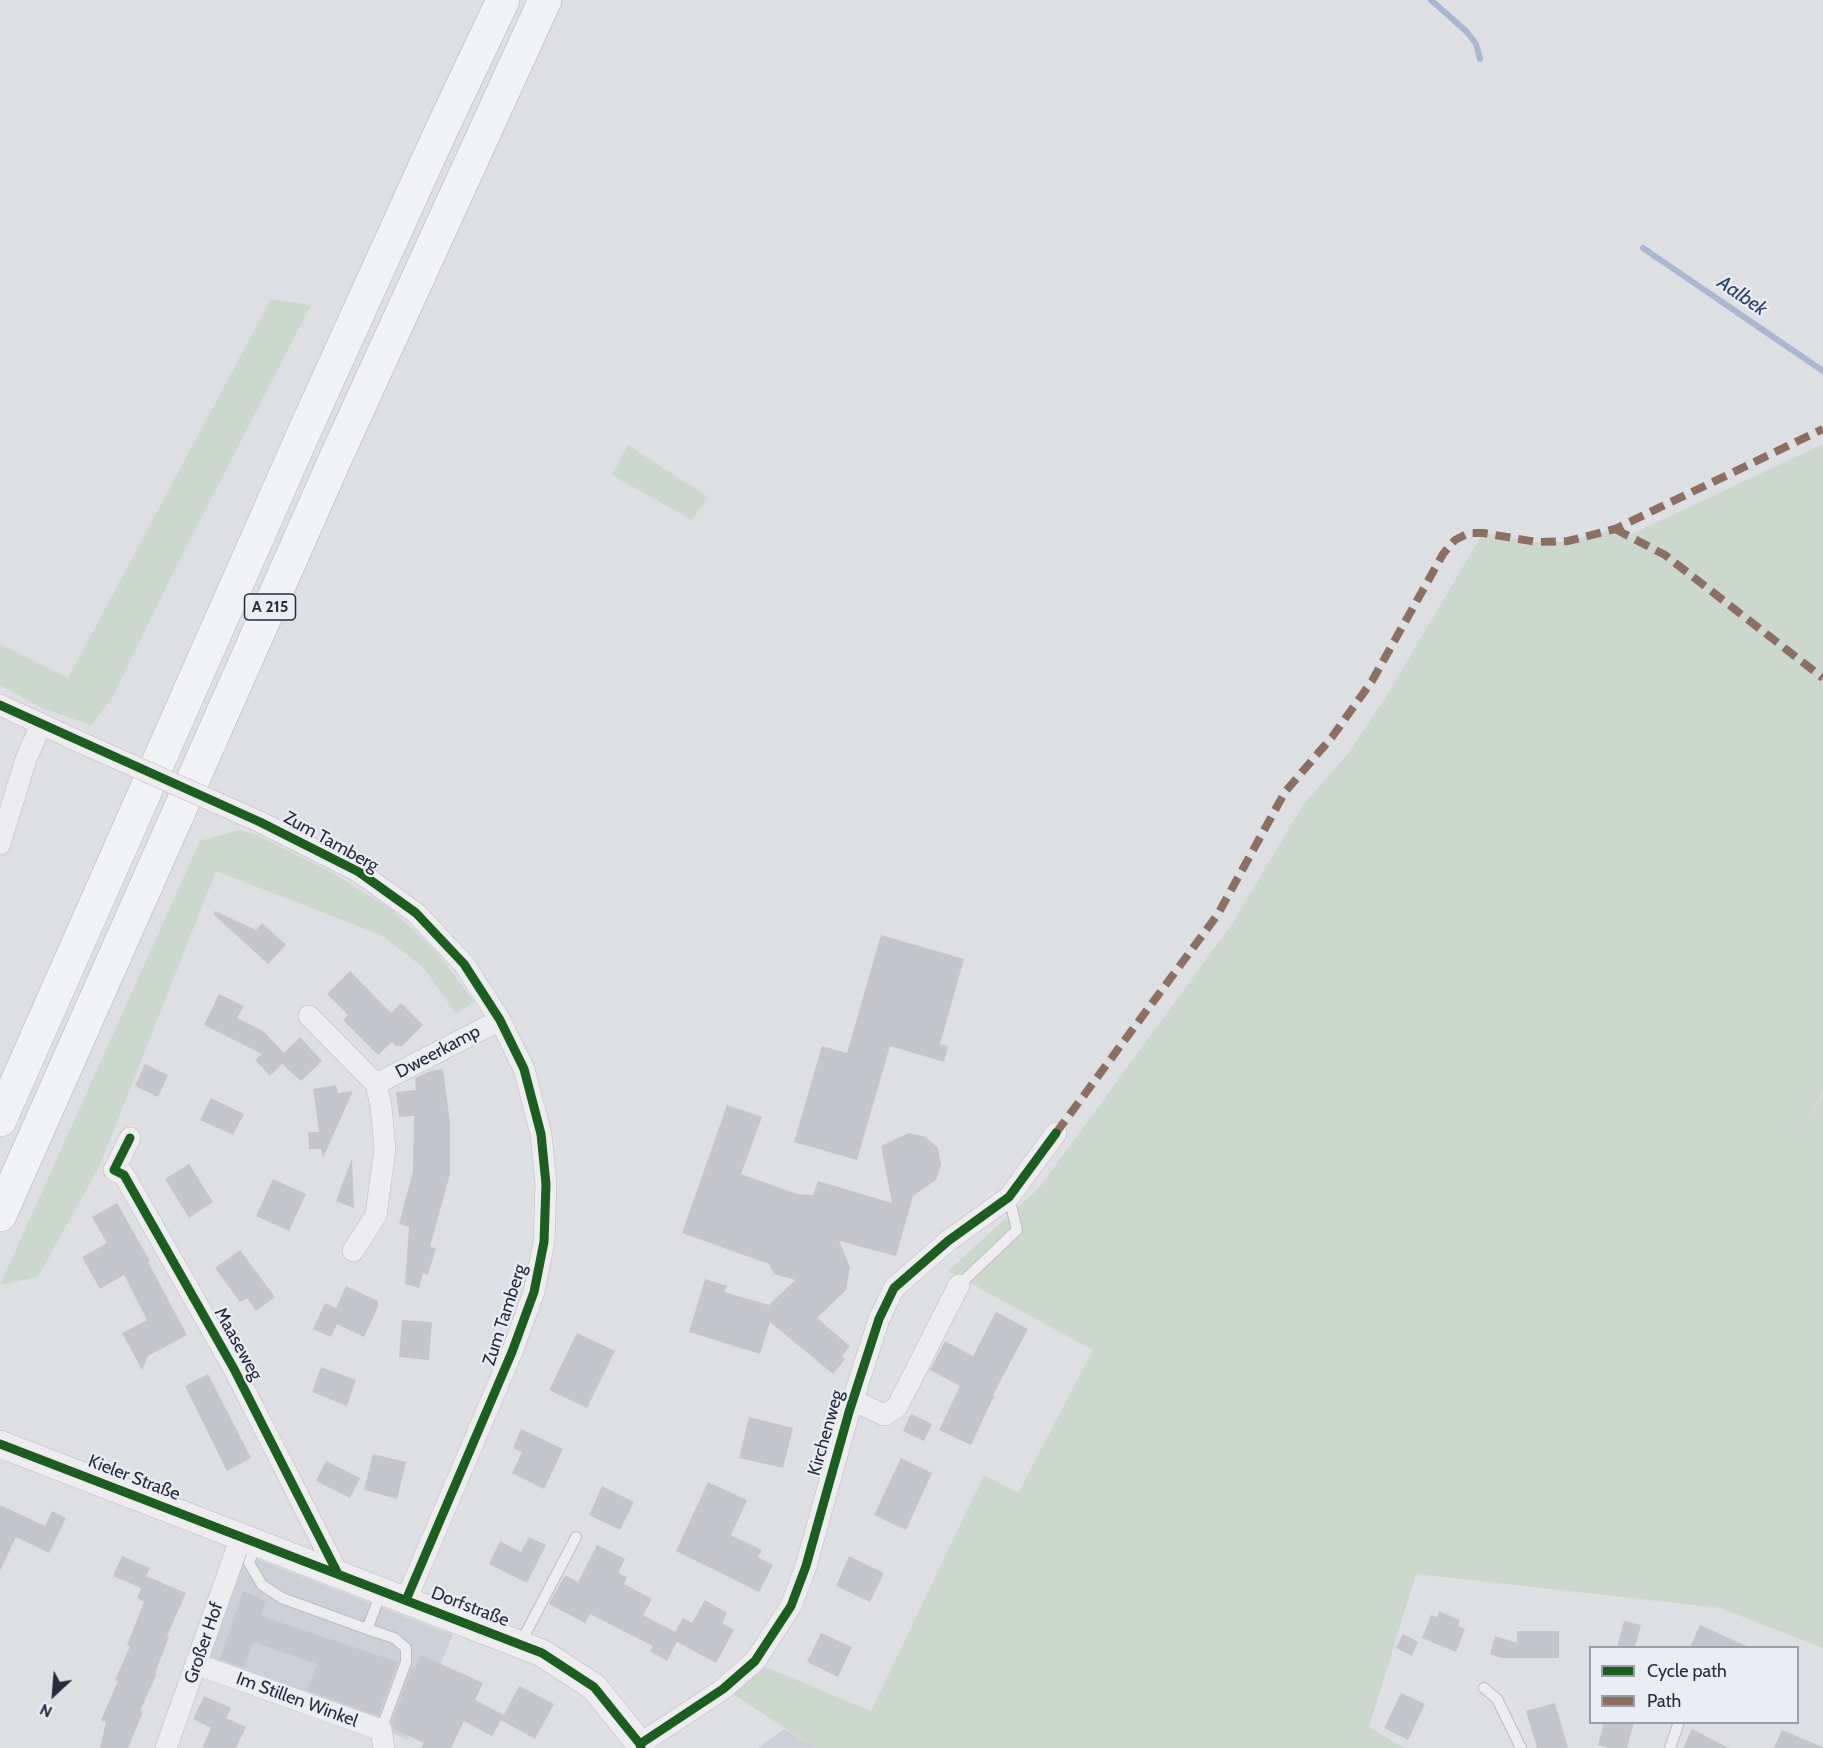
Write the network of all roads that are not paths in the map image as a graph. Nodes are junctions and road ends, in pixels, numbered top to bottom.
1 (503, 0) edge
2 (545, 0) edge
3 (0, 705) edge
4 (41, 725) junction
5 (0, 844) edge
6 (309, 1016) dead end
7 (500, 1020) junction
8 (376, 1084) junction
9 (0, 1120) edge
10 (1056, 1133) dead end
11 (130, 1138) dead end
12 (1009, 1197) junction
13 (0, 1215) edge
14 (352, 1251) dead end
15 (959, 1285) joint
16 (852, 1400) junction
17 (0, 1444) edge
18 (576, 1537) dead end
19 (248, 1540) junction
20 (338, 1574) junction
21 (394, 1596) junction
22 (367, 1629) junction
23 (520, 1644) junction
24 (196, 1664) junction
25 (1484, 1688) dead end
26 (1678, 1724) edge
27 (383, 1739) edge
28 (640, 1746) edge
29 (166, 1748) edge
30 (1521, 1748) edge
31 (1670, 1748) edge

1 - 9 highway, A 215
2 - 13 highway, A 215
3 - 4 street, Zum Tamberg
4 - 5 street
4 - 7 street, Zum Tamberg, bridge
6 - 8 street, Dweerkamp
7 - 8 street, Dweerkamp
7 - 21 street, Zum Tamberg
8 - 14 street, Dweerkamp
10 - 12 street, Kirchenweg
11 - 20 street, Maaseweg
12 - 15 lane
12 - 16 street, Kirchenweg
15 - 16 street
16 - 28 street, Kirchenweg
17 - 19 street, Kieler Straße
18 - 23 lane
19 - 20 street, Dorfstraße
19 - 22 lane
19 - 24 street, Großer Hof
20 - 21 street, Dorfstraße
21 - 22 lane
21 - 23 street, Dorfstraße
22 - 27 lane
23 - 28 street, Dorfstraße
24 - 27 street, Im Stillen Winkel
24 - 29 street, Großer Hof
25 - 30 lane
26 - 31 lane

